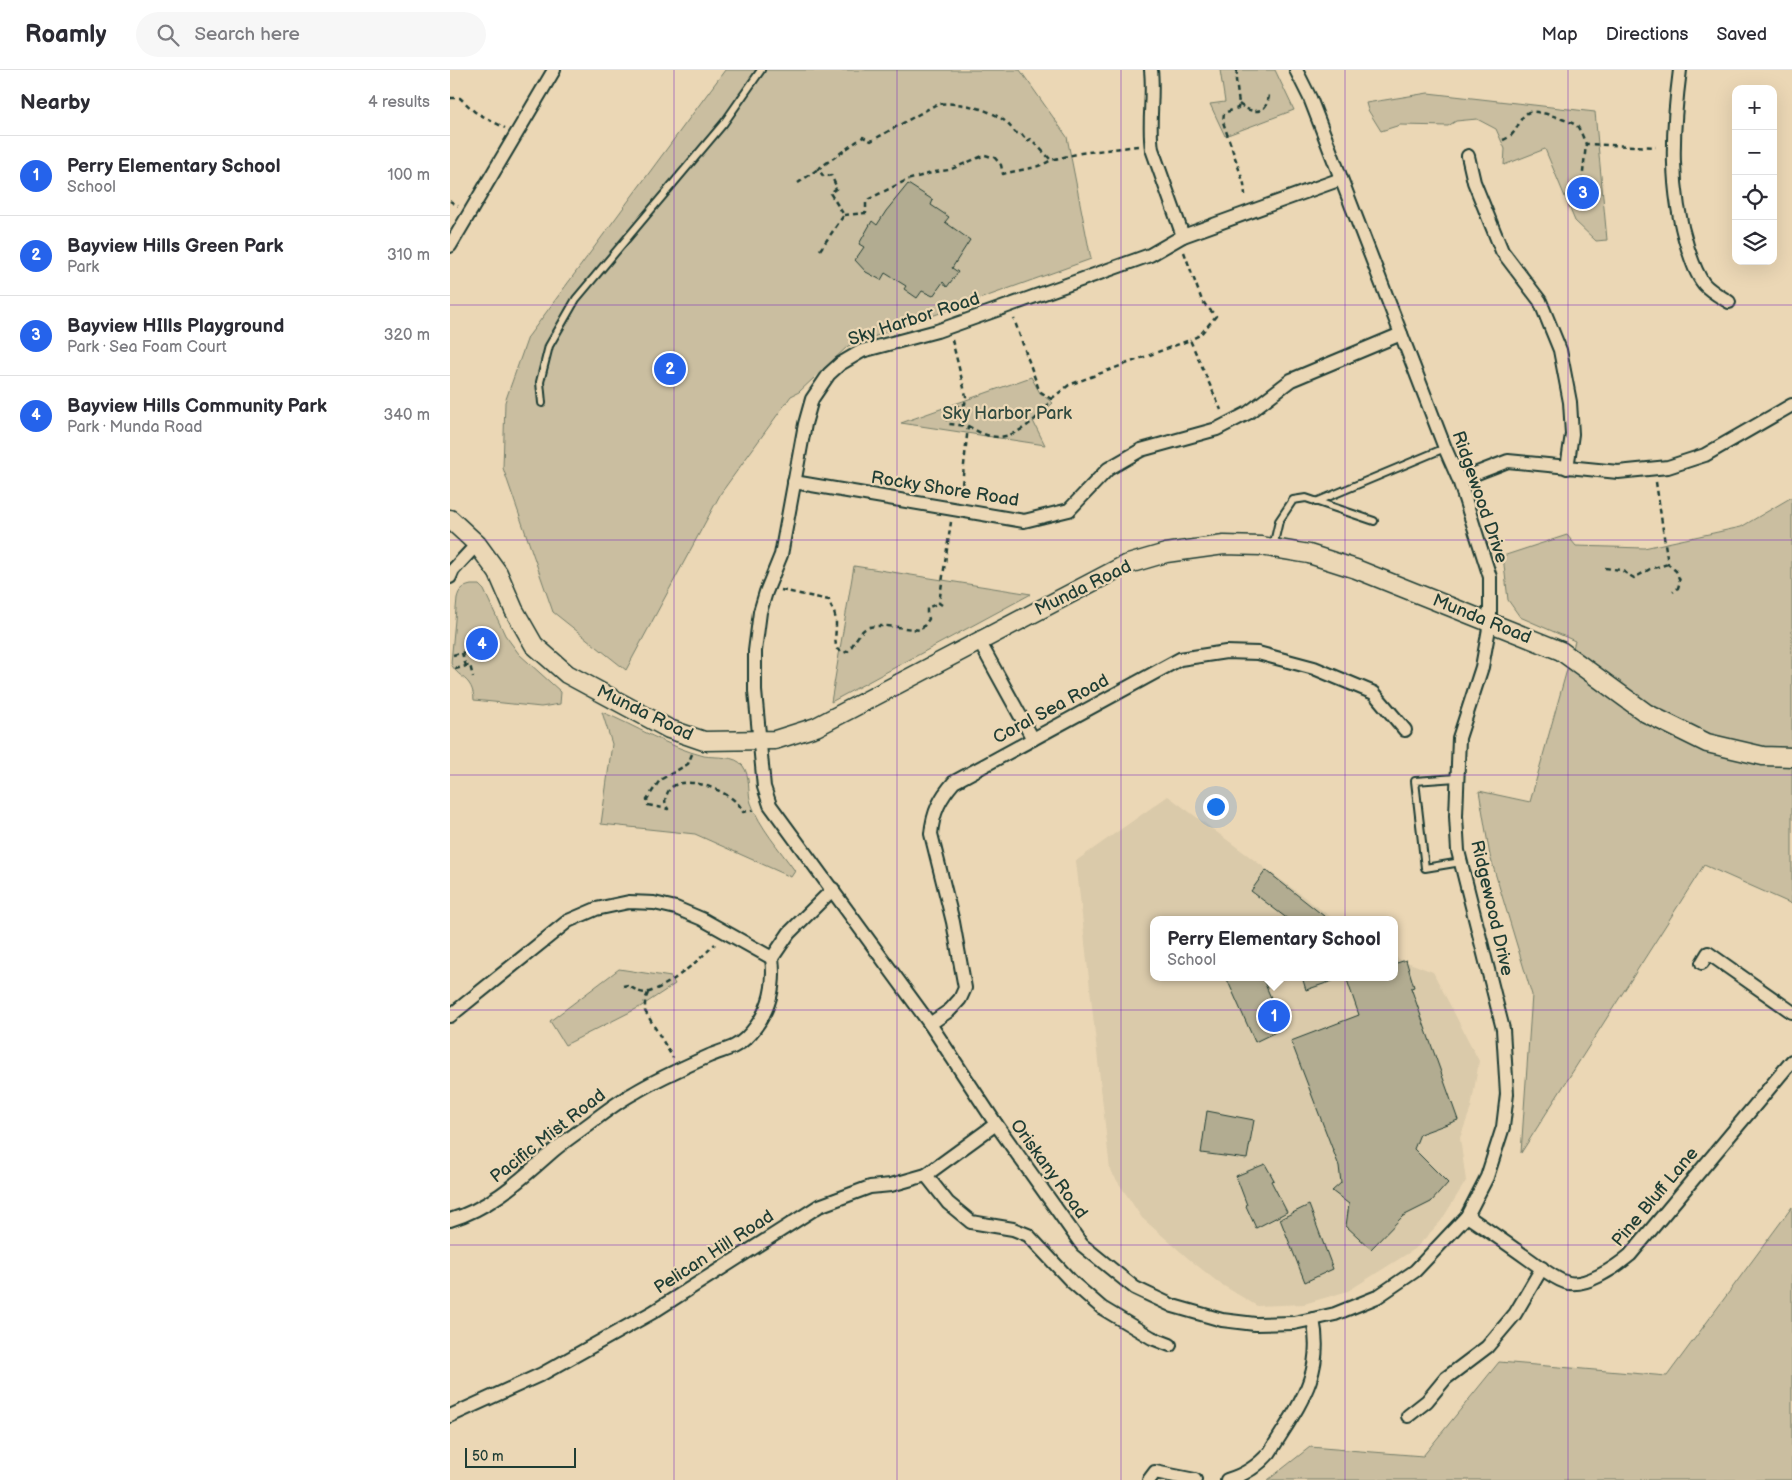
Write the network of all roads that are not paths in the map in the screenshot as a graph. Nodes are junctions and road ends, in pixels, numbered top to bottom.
1 (554, 70) edge
2 (761, 70) edge
3 (1151, 70) edge
4 (1296, 70) edge
5 (1680, 70) edge
6 (1468, 156) dead end
7 (1341, 179) junction
8 (1183, 236) junction
9 (450, 246) edge
10 (1729, 302) dead end
11 (1401, 334) junction
12 (542, 403) dead end
13 (1792, 405) edge
14 (1445, 448) junction
15 (1566, 468) junction
16 (1459, 480) junction
17 (794, 482) junction
18 (1316, 502) junction
19 (450, 519) edge
20 (1374, 521) dead end
21 (477, 544) junction
22 (1273, 548) junction
23 (450, 577) edge
24 (1490, 623) junction
25 (979, 641) junction
26 (1405, 730) dead end
27 (1033, 738) junction
28 (760, 741) junction
29 (1792, 757) edge
30 (1456, 778) junction
31 (1461, 862) junction
32 (833, 889) junction
33 (772, 958) junction
34 (1702, 963) dead end
35 (1792, 1012) edge
36 (450, 1016) edge
37 (930, 1024) junction
38 (1792, 1061) edge
39 (996, 1124) junction
40 (926, 1175) junction
41 (1467, 1216) junction
42 (450, 1220) edge
43 (1542, 1268) junction
44 (1313, 1319) junction
45 (1170, 1345) dead end
46 (450, 1416) edge
47 (1408, 1416) dead end
48 (1149, 1480) edge
49 (1195, 1480) edge
50 (1227, 1480) edge

1 - 9 street
2 - 12 lane
3 - 8 street
4 - 7 street, Ridgewood Drive
5 - 10 street
6 - 15 street
7 - 8 street, Sky Harbor Road
7 - 11 street, Ridgewood Drive
8 - 17 street, Sky Harbor Road
11 - 14 street, Ridgewood Drive
11 - 17 street, Rocky Shore Road
13 - 15 street
14 - 16 street, Ridgewood Drive
14 - 18 lane
15 - 16 street
16 - 24 street, Ridgewood Drive
17 - 28 street, Sky Harbor Road
18 - 20 lane
18 - 22 lane
19 - 21 street, Munda Road
21 - 23 street
21 - 28 street, Munda Road
22 - 24 street, Munda Road
22 - 25 street, Munda Road
24 - 29 street, Munda Road
24 - 30 street, Ridgewood Drive
25 - 27 street
25 - 28 street, Munda Road
26 - 27 street, Coral Sea Road
27 - 37 street, Coral Sea Road
28 - 32 street, Oriskany Road
30 - 31 street, Ridgewood Drive
30 - 31 lane
31 - 41 street, Ridgewood Drive
32 - 33 street
32 - 37 street, Oriskany Road
33 - 36 street
33 - 42 street, Pacific Mist Road
34 - 35 street
37 - 39 street, Oriskany Road
38 - 43 street, Pine Bluff Lane
39 - 40 street, Pelican Hill Road
39 - 44 street, Oriskany Road
40 - 45 street
40 - 46 street, Pelican Hill Road
41 - 43 street, Pine Bluff Lane
41 - 44 street, Oriskany Road
43 - 47 street
44 - 50 street
48 - 49 street

